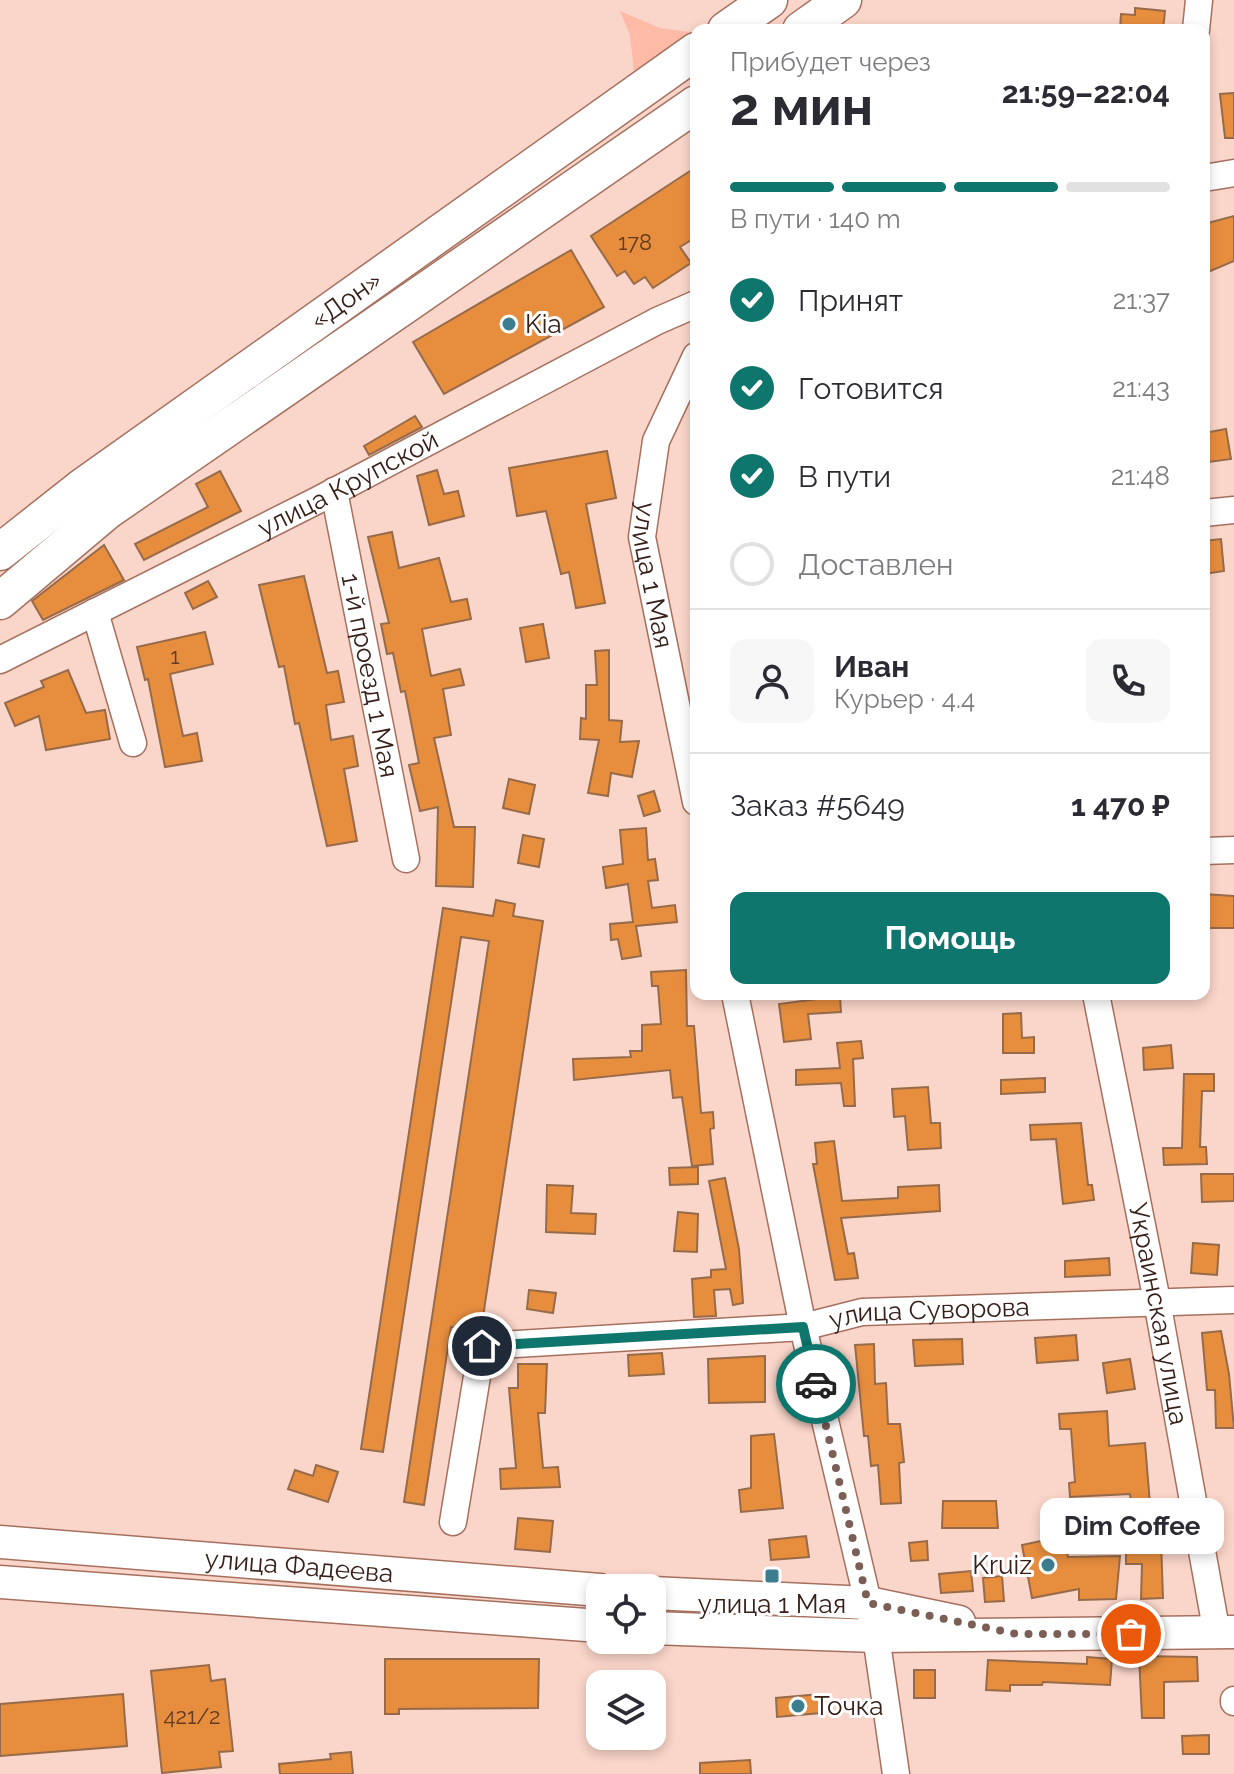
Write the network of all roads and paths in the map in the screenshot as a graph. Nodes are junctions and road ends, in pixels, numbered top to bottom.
1 (769, 0) edge
2 (843, 0) edge
3 (850, 0) edge
4 (1199, 0) edge
5 (735, 24) edge
6 (809, 24) edge
7 (838, 24) edge
8 (1197, 24) edge
9 (690, 55) edge
10 (690, 108) edge
11 (690, 122) edge
12 (612, 162) junction
13 (1234, 173) edge
14 (1210, 177) edge
15 (690, 307) edge
16 (690, 369) edge
17 (334, 491) junction
18 (1234, 510) edge
19 (1210, 512) edge
20 (0, 552) edge
21 (0, 601) edge
22 (95, 612) junction
23 (0, 660) edge
24 (133, 743) dead end
25 (690, 773) edge
26 (1234, 850) edge
27 (1210, 851) edge
28 (406, 859) dead end
29 (736, 1000) edge
30 (1097, 1000) edge
31 (1234, 1300) edge
32 (1157, 1301) junction
33 (803, 1327) junction
34 (453, 1522) dead end
35 (0, 1542) edge
36 (0, 1582) edge
37 (586, 1589) edge
38 (666, 1594) edge
39 (868, 1603) junction
40 (586, 1625) edge
41 (666, 1628) edge
42 (1225, 1633) edge
43 (1017, 1634) junction
44 (876, 1636) junction
45 (896, 1774) edge

1 - 5 highway
2 - 6 highway
3 - 7 street
4 - 8 street
9 - 20 highway, «Дон»
10 - 12 highway, «Дон»
11 - 12 street
12 - 21 highway, «Дон»
13 - 14 street
15 - 17 street, улица Крупской
16 - 25 street, улица 1 Мая
17 - 22 street, улица Крупской
17 - 28 street, 1-й проезд 1 Мая
18 - 19 street
22 - 23 street, улица Крупской
22 - 24 street
26 - 27 street
29 - 33 street
30 - 32 street, Украинская улица
31 - 32 street, улица Суворова
32 - 33 street, улица Суворова
32 - 42 street, Украинская улица
33 - 34 street, улица Суворова
33 - 39 street
35 - 37 main road, улица Фадеева
36 - 40 main road, улица Фадеева
38 - 39 main road
39 - 43 main road
39 - 44 street
41 - 44 main road
42 - 43 main road
43 - 44 main road
44 - 45 street

